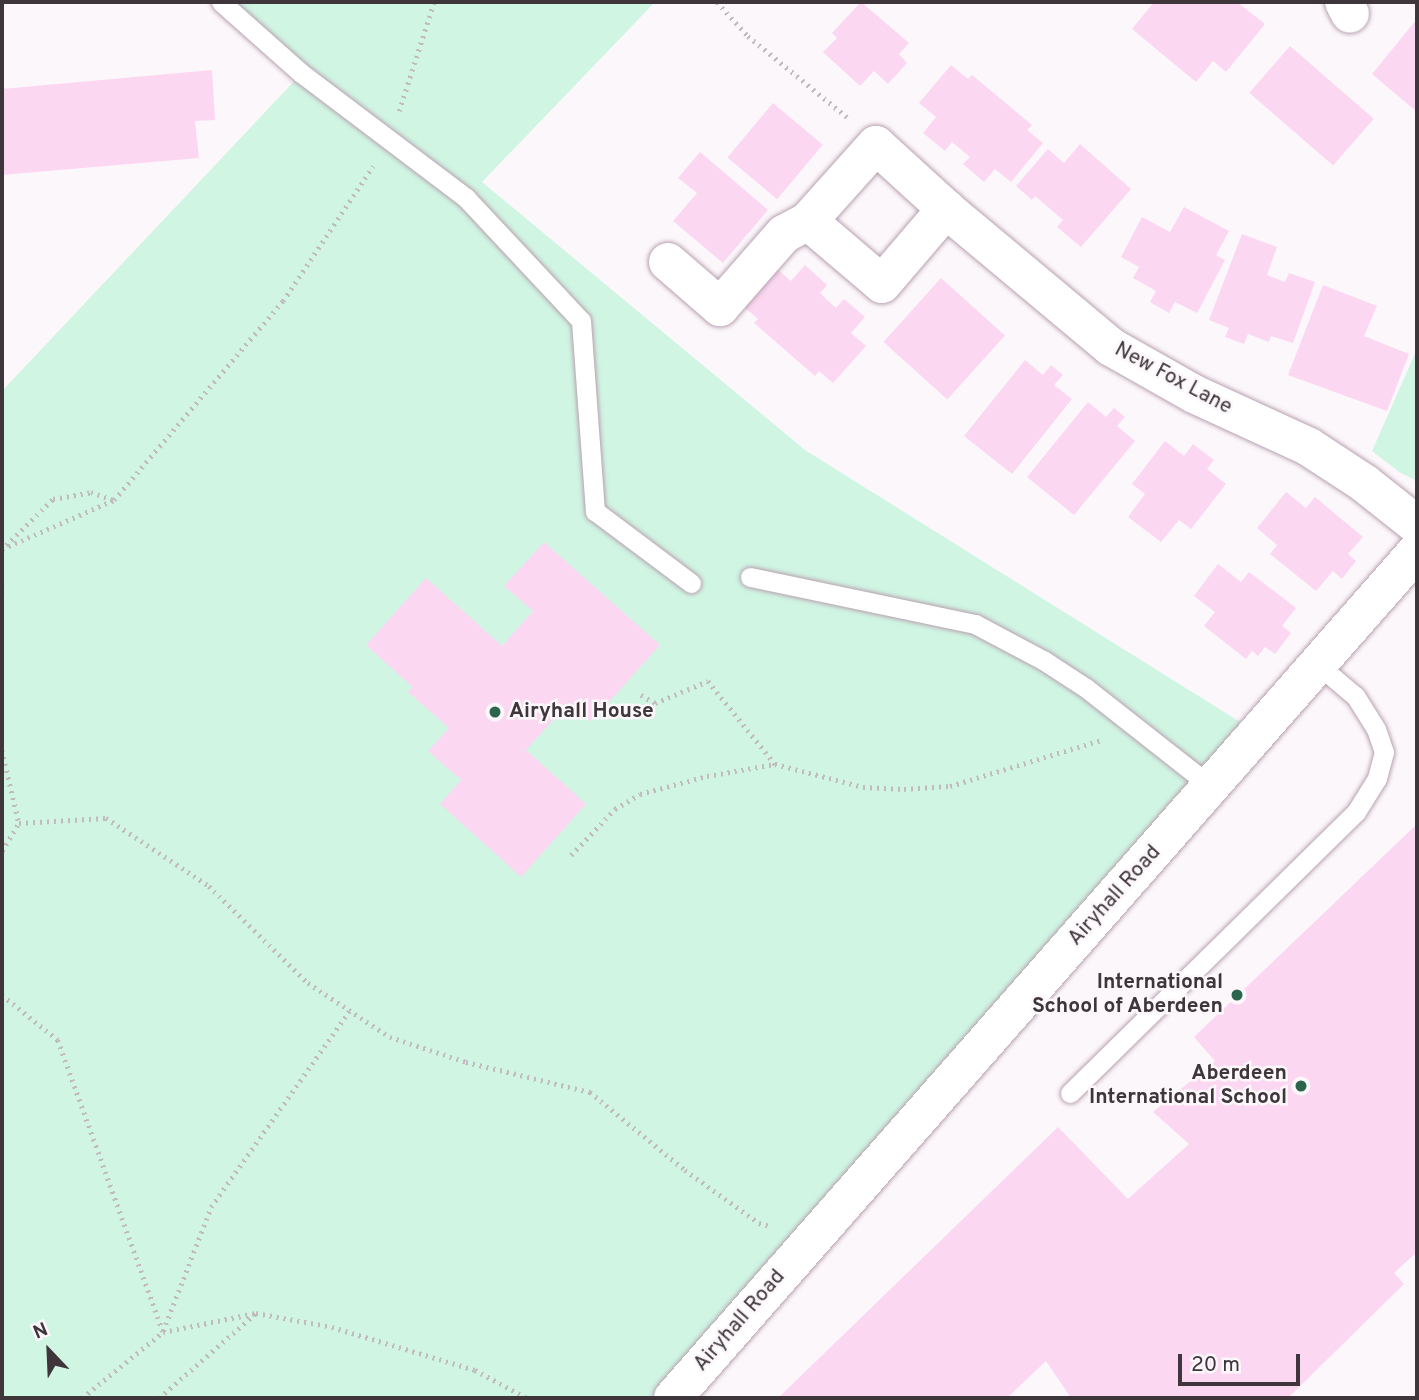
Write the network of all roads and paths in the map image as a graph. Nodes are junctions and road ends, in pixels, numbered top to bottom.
1 (221, 2) edge
2 (434, 2) edge
3 (717, 2) edge
4 (390, 139) junction
5 (876, 145) junction
6 (946, 209) junction
7 (808, 220) junction
8 (668, 262) dead end
9 (114, 500) junction
10 (1417, 525) edge
11 (2, 548) edge
12 (1417, 551) edge
13 (750, 577) dead end
14 (691, 583) dead end
15 (2, 585) edge
16 (2, 593) edge
17 (1316, 663) junction
18 (641, 695) dead end
19 (1140, 728) junction
20 (2, 750) edge
21 (775, 764) junction
22 (1212, 786) junction
23 (19, 823) junction
24 (2, 851) edge
25 (571, 855) dead end
26 (2, 995) edge
27 (350, 1010) junction
28 (1070, 1094) dead end
29 (813, 1236) junction
30 (256, 1313) junction
31 (163, 1332) junction
32 (82, 1398) edge
33 (159, 1398) edge
34 (527, 1398) edge
35 (673, 1398) edge

1 - 4 lane
2 - 4 path
3 - 5 path
4 - 9 path
4 - 14 lane
5 - 6 street, New Fox Lane
5 - 7 street
6 - 7 street
6 - 10 street, New Fox Lane
7 - 8 street
9 - 11 path
9 - 11 path
12 - 17 street, Airyhall Road
13 - 19 lane
15 - 16 path
17 - 22 street, Airyhall Road
17 - 28 lane
18 - 21 path
19 - 21 path
19 - 22 lane
20 - 23 path
21 - 25 path
22 - 29 street, Airyhall Road
23 - 24 path
23 - 27 path
26 - 31 path
27 - 29 path
27 - 31 path
29 - 35 street, Airyhall Road
30 - 31 path
30 - 33 path
30 - 34 path
31 - 32 path

